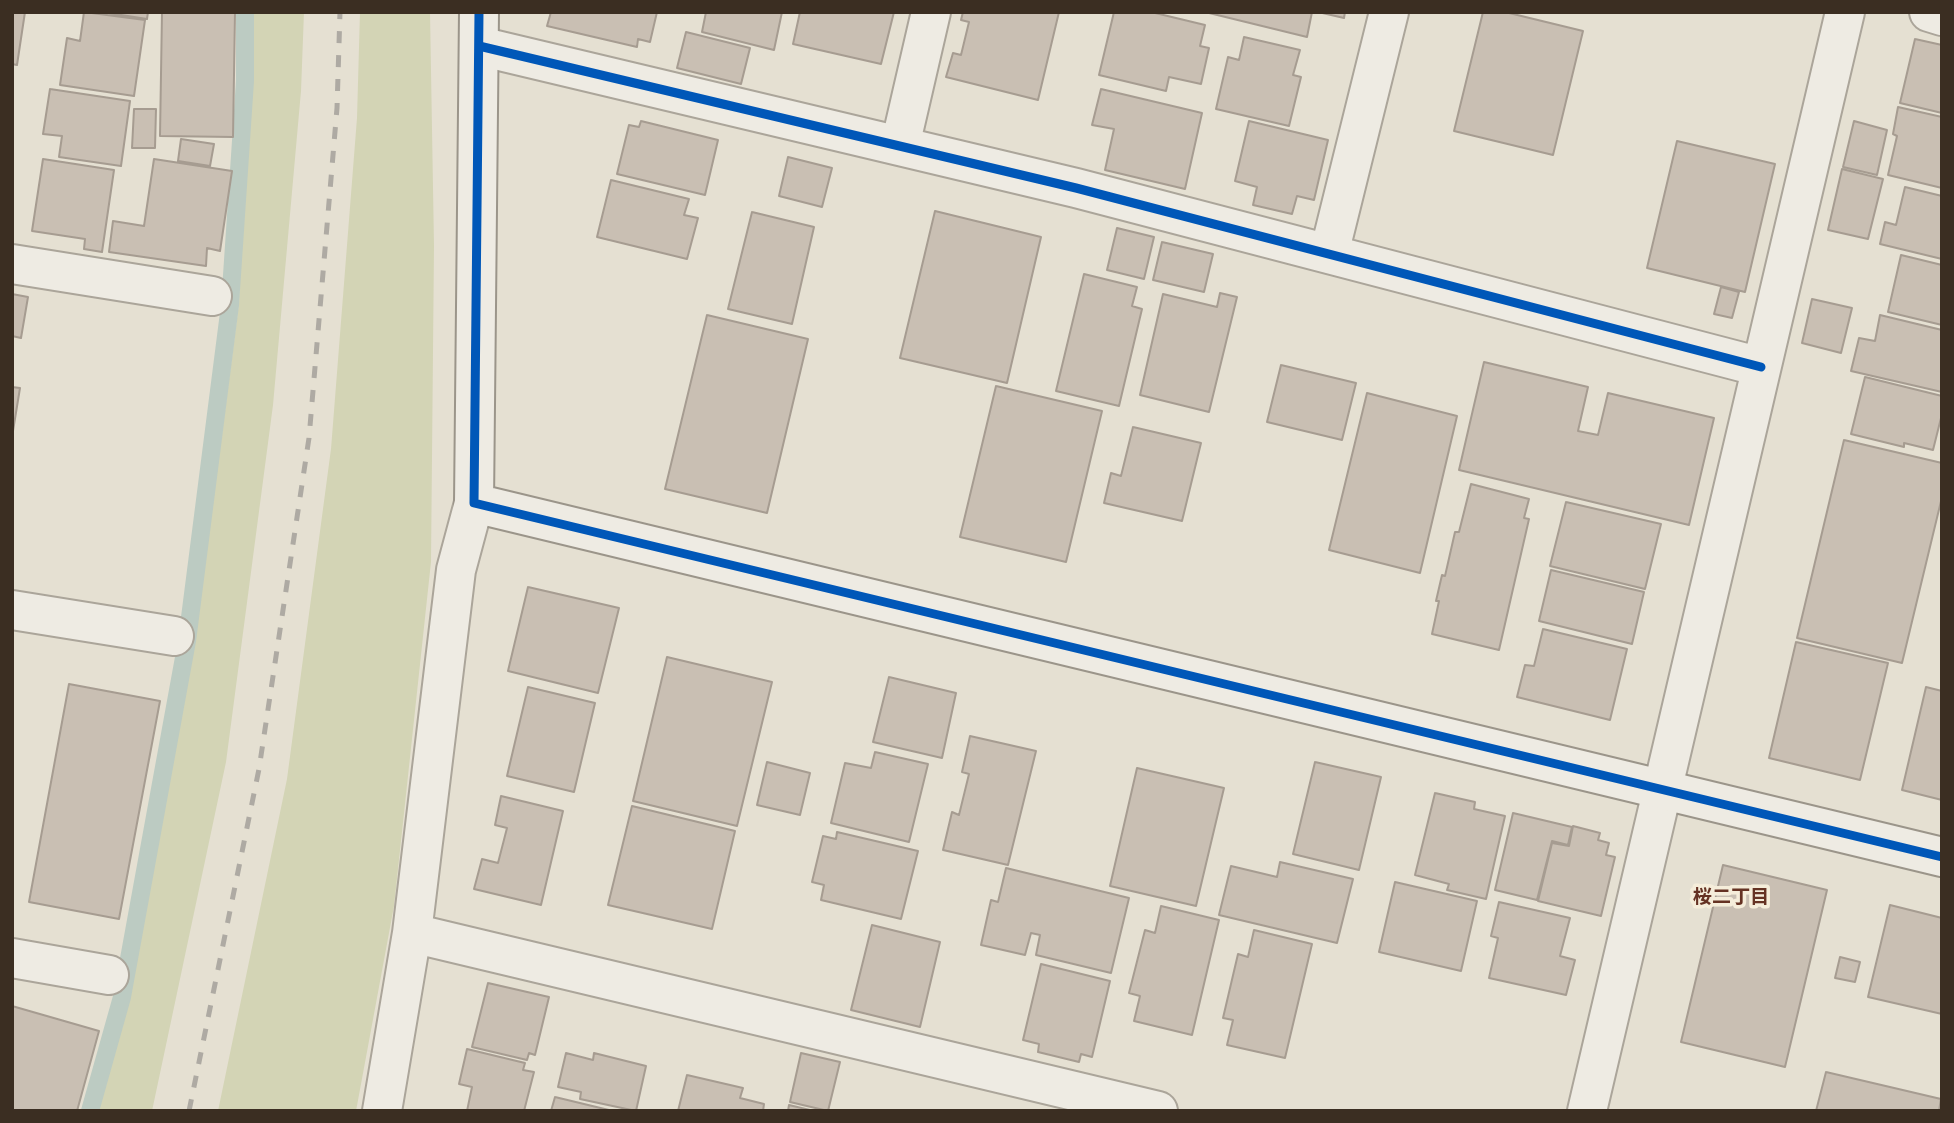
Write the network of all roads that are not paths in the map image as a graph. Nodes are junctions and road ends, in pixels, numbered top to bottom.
1 (931, 12) edge
2 (1389, 12) edge
3 (1845, 12) edge
4 (1929, 12) edge
5 (1942, 16) edge
6 (479, 29) edge
7 (900, 146) junction
8 (1329, 254) junction
9 (12, 264) edge
10 (212, 296) dead end
11 (1761, 367) junction
12 (474, 503) junction
13 (12, 610) edge
14 (174, 636) dead end
15 (1662, 789) junction
16 (1942, 857) edge
17 (412, 933) junction
18 (12, 958) edge
19 (109, 975) dead end
20 (382, 1111) edge
21 (1158, 1111) edge
22 (1587, 1111) edge

1 - 7 street
2 - 8 street
3 - 11 street
4 - 5 street
6 - 7 street
6 - 12 street
7 - 8 street
8 - 11 street
9 - 10 street
11 - 15 street
12 - 15 street
12 - 17 street
13 - 14 street
15 - 16 street
15 - 22 street
17 - 20 street
17 - 21 street
18 - 19 street

